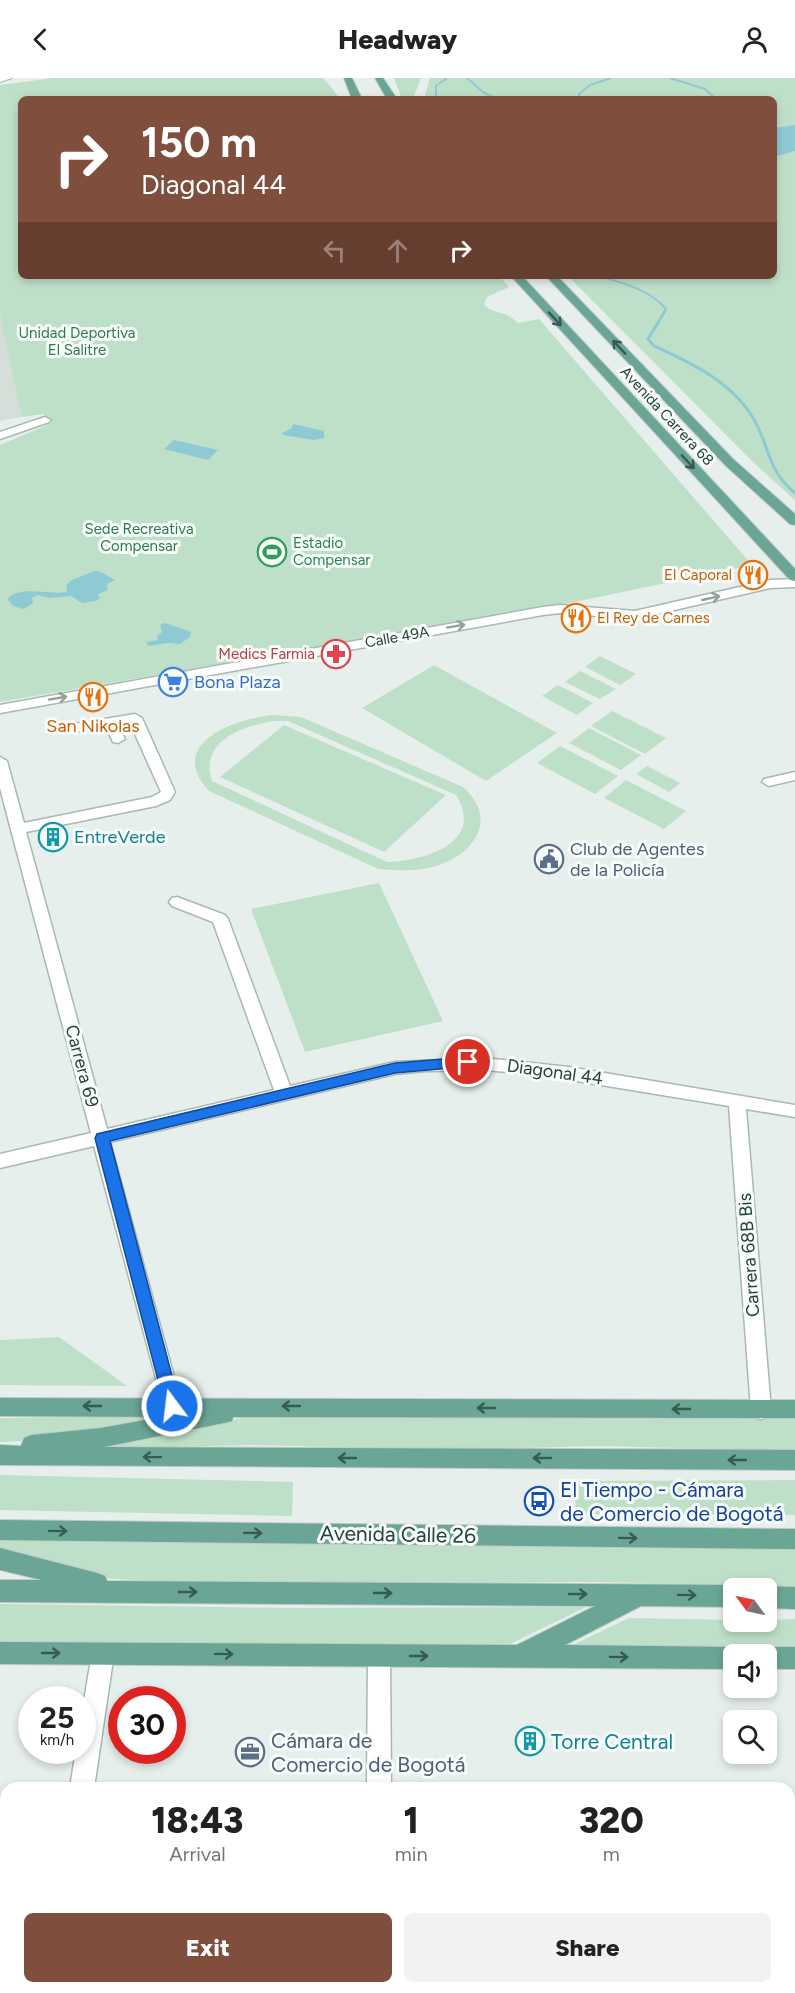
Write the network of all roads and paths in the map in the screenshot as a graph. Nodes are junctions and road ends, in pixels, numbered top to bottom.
1 (8, 78) edge
2 (343, 78) edge
3 (378, 78) edge
4 (390, 78) edge
5 (0, 79) edge
6 (349, 82) edge
7 (356, 96) edge
8 (390, 96) edge
9 (396, 96) edge
10 (519, 279) edge
11 (554, 279) edge
12 (45, 420) dead end
13 (0, 436) edge
14 (795, 521) edge
15 (795, 577) edge
16 (795, 583) edge
17 (0, 709) edge
18 (110, 721) junction
19 (68, 729) dead end
20 (118, 740) dead end
21 (0, 761) edge
22 (795, 776) edge
23 (769, 782) dead end
24 (19, 829) junction
25 (177, 902) dead end
26 (284, 1094) junction
27 (737, 1101) junction
28 (795, 1111) edge
29 (102, 1138) junction
30 (0, 1161) edge
31 (172, 1406) junction
32 (258, 1406) junction
33 (0, 1407) edge
34 (795, 1409) edge
35 (761, 1410) junction
36 (0, 1448) edge
37 (0, 1455) edge
38 (795, 1460) edge
39 (0, 1530) edge
40 (795, 1539) edge
41 (0, 1559) edge
42 (130, 1591) junction
43 (0, 1592) edge
44 (640, 1594) junction
45 (723, 1596) edge
46 (777, 1597) edge
47 (795, 1598) edge
48 (0, 1653) edge
49 (103, 1653) junction
50 (379, 1655) junction
51 (519, 1656) junction
52 (723, 1658) edge
53 (777, 1658) edge
54 (795, 1658) edge
55 (83, 1782) edge
56 (379, 1782) edge

1 - 5 main road
2 - 6 main road
3 - 8 main road
4 - 9 main road
6 - 7 main road
10 -> 15 main road, Avenida Carrera 68
14 -> 11 main road, Avenida Carrera 68
12 - 13 street
17 -> 16 street, Calle 49A
18 - 19 street
18 - 20 street
18 - 24 street
21 - 24 street, Carrera 69
22 - 23 street
24 - 29 street, Carrera 69
25 - 26 street
26 - 27 street, Diagonal 44
26 - 29 street, Diagonal 44
27 - 28 street, Diagonal 44
27 - 35 street, Carrera 68B Bis
29 - 30 street, Diagonal 44
29 - 31 street, Carrera 69
31 - 32 main road
31 -> 33 main road
35 -> 32 main road
32 - 36 main road
34 - 35 main road
38 -> 37 main road
39 -> 40 main road, Avenida Calle 26
41 - 42 main road
42 - 43 main road
42 -> 44 main road
44 -> 45 main road
44 - 51 main road
46 - 47 main road
48 -> 49 main road
49 -> 50 main road
49 - 55 street
50 -> 51 main road
50 - 56 street
51 -> 52 main road
53 - 54 main road

